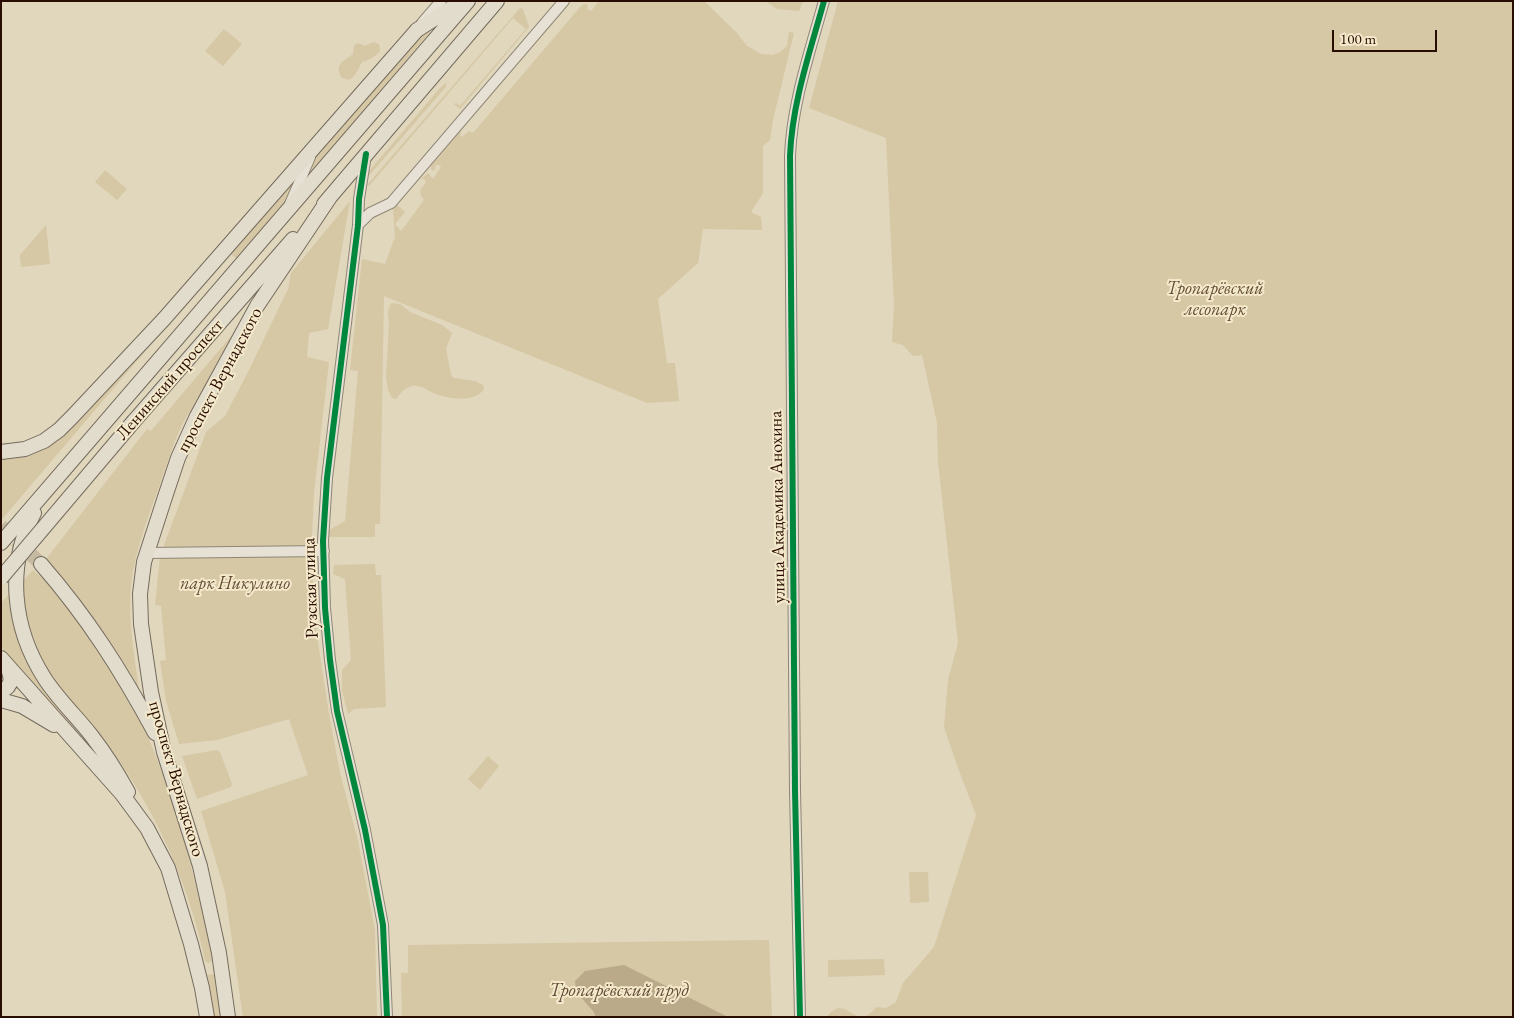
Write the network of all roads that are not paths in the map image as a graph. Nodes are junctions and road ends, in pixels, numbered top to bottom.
1 (440, 1) edge
2 (462, 1) edge
3 (468, 1) edge
4 (498, 1) edge
5 (564, 1) edge
6 (824, 1) edge
7 (416, 30) junction
8 (314, 147) junction
9 (366, 154) junction
10 (330, 197) junction
11 (285, 213) junction
12 (358, 225) junction
13 (1, 452) edge
14 (44, 493) junction
15 (1, 543) edge
16 (324, 551) junction
17 (147, 553) junction
18 (41, 564) tunnel mouth
19 (1, 578) edge
20 (2, 659) edge
21 (1, 692) edge
22 (1, 700) edge
23 (73, 740) junction
24 (164, 752) junction
25 (147, 828) junction
26 (219, 953) junction
27 (195, 959) junction
28 (207, 1017) edge
29 (228, 1017) edge
30 (387, 1017) edge
31 (800, 1017) edge

1 - 7 street
2 - 7 main road
3 - 11 main road, Ленинский проспект
4 - 9 main road, Ленинский проспект
5 - 12 street
6 - 31 street, улица Академика Анохина
7 - 8 main road
8 - 11 street
8 - 13 main road
9 - 10 main road, Ленинский проспект
9 - 12 street, Рузская улица
10 - 17 main road, проспект Вернадского
10 - 19 main road, Ленинский проспект, bridge
11 - 14 main road, Ленинский проспект
12 - 16 street, Рузская улица
14 - 15 main road, Ленинский проспект
14 - 25 main road
16 - 17 street
16 - 30 street, Рузская улица
17 - 24 main road, проспект Вернадского
18 - 24 main road
20 - 21 main road
20 - 23 main road
22 - 23 main road
23 - 25 main road, проспект Вернадского
24 - 26 main road, проспект Вернадского
25 - 27 main road, проспект Вернадского
26 - 27 main road
26 - 29 main road, проспект Вернадского
27 - 28 main road, проспект Вернадского

